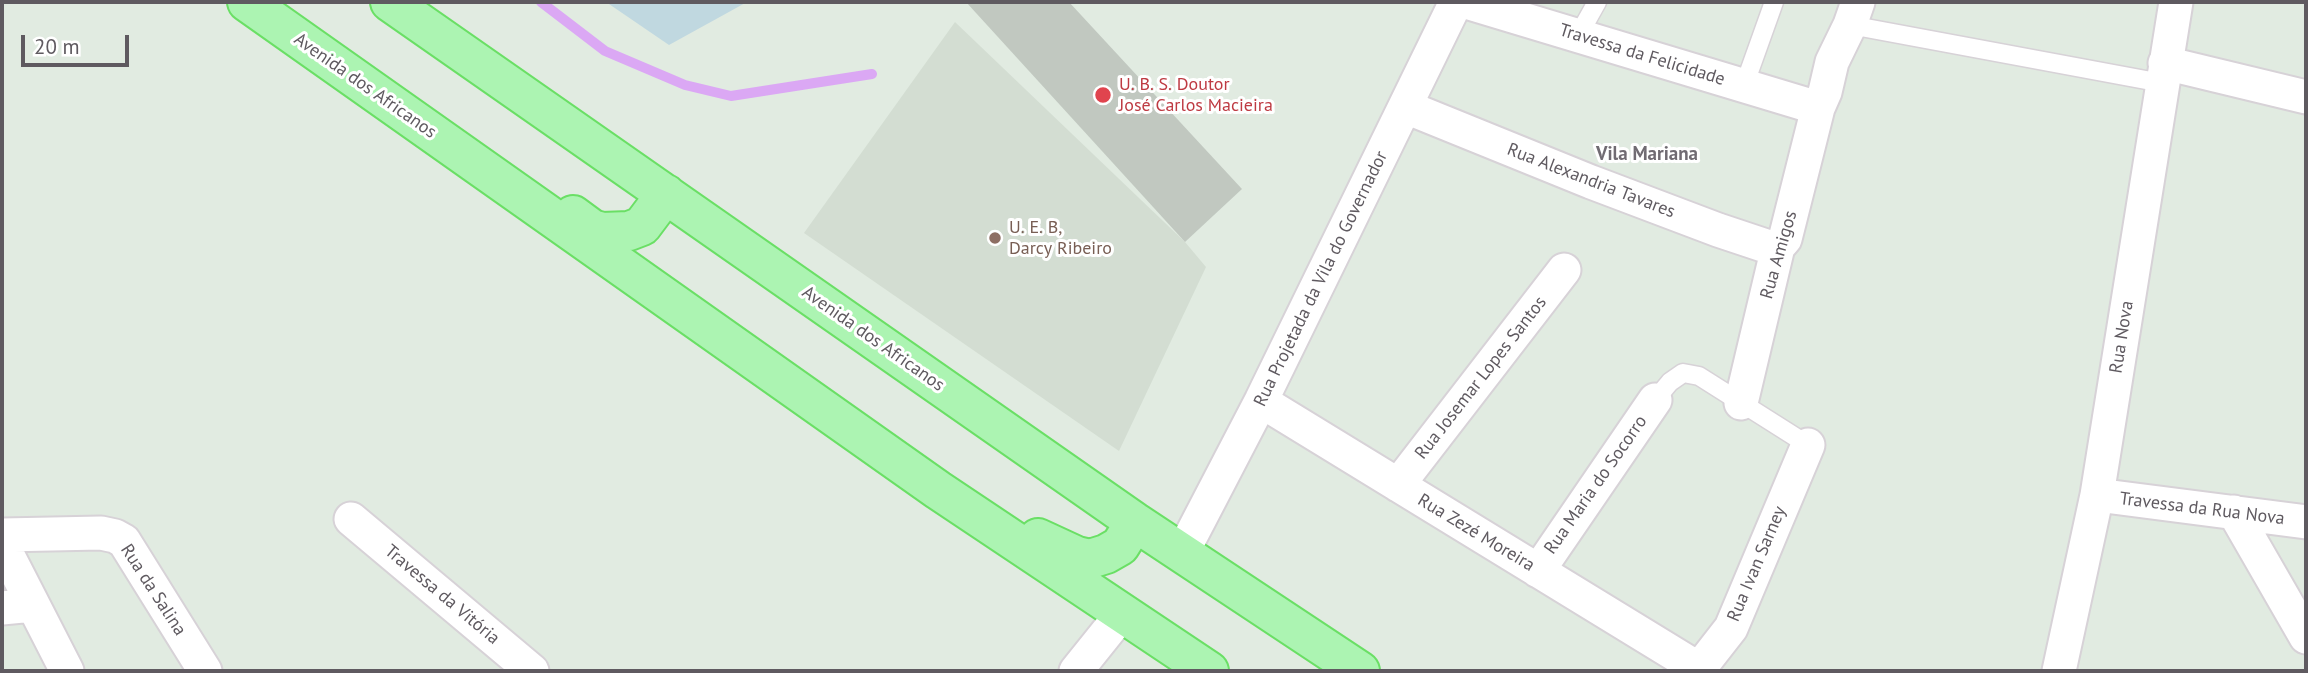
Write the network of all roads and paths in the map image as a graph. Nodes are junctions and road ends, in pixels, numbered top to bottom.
1 (247, 2) edge
2 (390, 2) edge
3 (1455, 2) edge
4 (1466, 2) edge
5 (1597, 2) edge
6 (1774, 2) edge
7 (2176, 2) edge
8 (1854, 13) edge
9 (1578, 36) junction
10 (2164, 73) junction
11 (1744, 86) junction
12 (2306, 97) edge
13 (1406, 107) junction
14 (1818, 108) junction
15 (408, 116) junction
16 (666, 194) junction
17 (1778, 247) junction
18 (1564, 270) dead end
19 (1655, 400) joint
20 (1261, 401) junction
21 (1741, 403) junction
22 (1808, 445) joint
23 (1398, 485) junction
24 (938, 490) junction
25 (2097, 495) junction
26 (2234, 512) junction
27 (351, 519) dead end
28 (1135, 522) junction
29 (2306, 522) edge
30 (2, 534) edge
31 (2, 544) edge
32 (1182, 553) junction
33 (1538, 571) junction
34 (18, 606) edge
35 (1121, 615) junction
36 (2306, 637) edge
37 (1692, 665) joint
38 (67, 671) edge
39 (205, 671) edge
40 (532, 671) edge
41 (1076, 671) edge
42 (1209, 671) edge
43 (1360, 671) edge
44 (2059, 671) edge

1 - 15 main road, Avenida dos Africanos
2 - 16 main road, Avenida dos Africanos
3 - 13 street, Rua Projetada da Vila do Governador
4 - 9 street, Travessa da Felicidade
5 - 9 lane
6 - 11 lane
7 - 10 street, Rua Nova
8 - 10 lane
8 - 14 street, Rua Amigos
9 - 11 street, Travessa da Felicidade
10 - 12 street
10 - 25 street, Rua Nova
11 - 14 street, Travessa da Felicidade
13 - 17 street, Rua Alexandria Tavares
13 - 20 street, Rua Projetada da Vila do Governador
14 - 17 street, Rua Amigos
15 - 16 main road
15 - 24 main road, Avenida dos Africanos
16 - 28 main road, Avenida dos Africanos
17 - 21 street, Rua Amigos
18 - 23 street, Rua Josemar Lopes Santos
19 - 21 lane
19 - 33 street, Rua Maria do Socorro
20 - 23 street, Rua Zezé Moreira
20 - 32 street, Rua Projetada da Vila do Governador
21 - 22 lane
22 - 37 street, Rua Ivan Sarney
23 - 33 street, Rua Zezé Moreira
24 - 28 main road
24 - 35 main road, Avenida dos Africanos
25 - 26 street, Travessa da Rua Nova
25 - 44 street, Rua Nova
26 - 29 street, Travessa da Rua Nova
26 - 36 street
27 - 40 street, Travessa da Vitória
28 - 32 main road, Avenida dos Africanos
30 - 39 street, Rua da Salina
31 - 34 street
32 - 43 main road, Avenida dos Africanos
33 - 37 street, Rua Zezé Moreira
34 - 38 street
35 - 41 street
35 - 42 main road, Avenida dos Africanos

